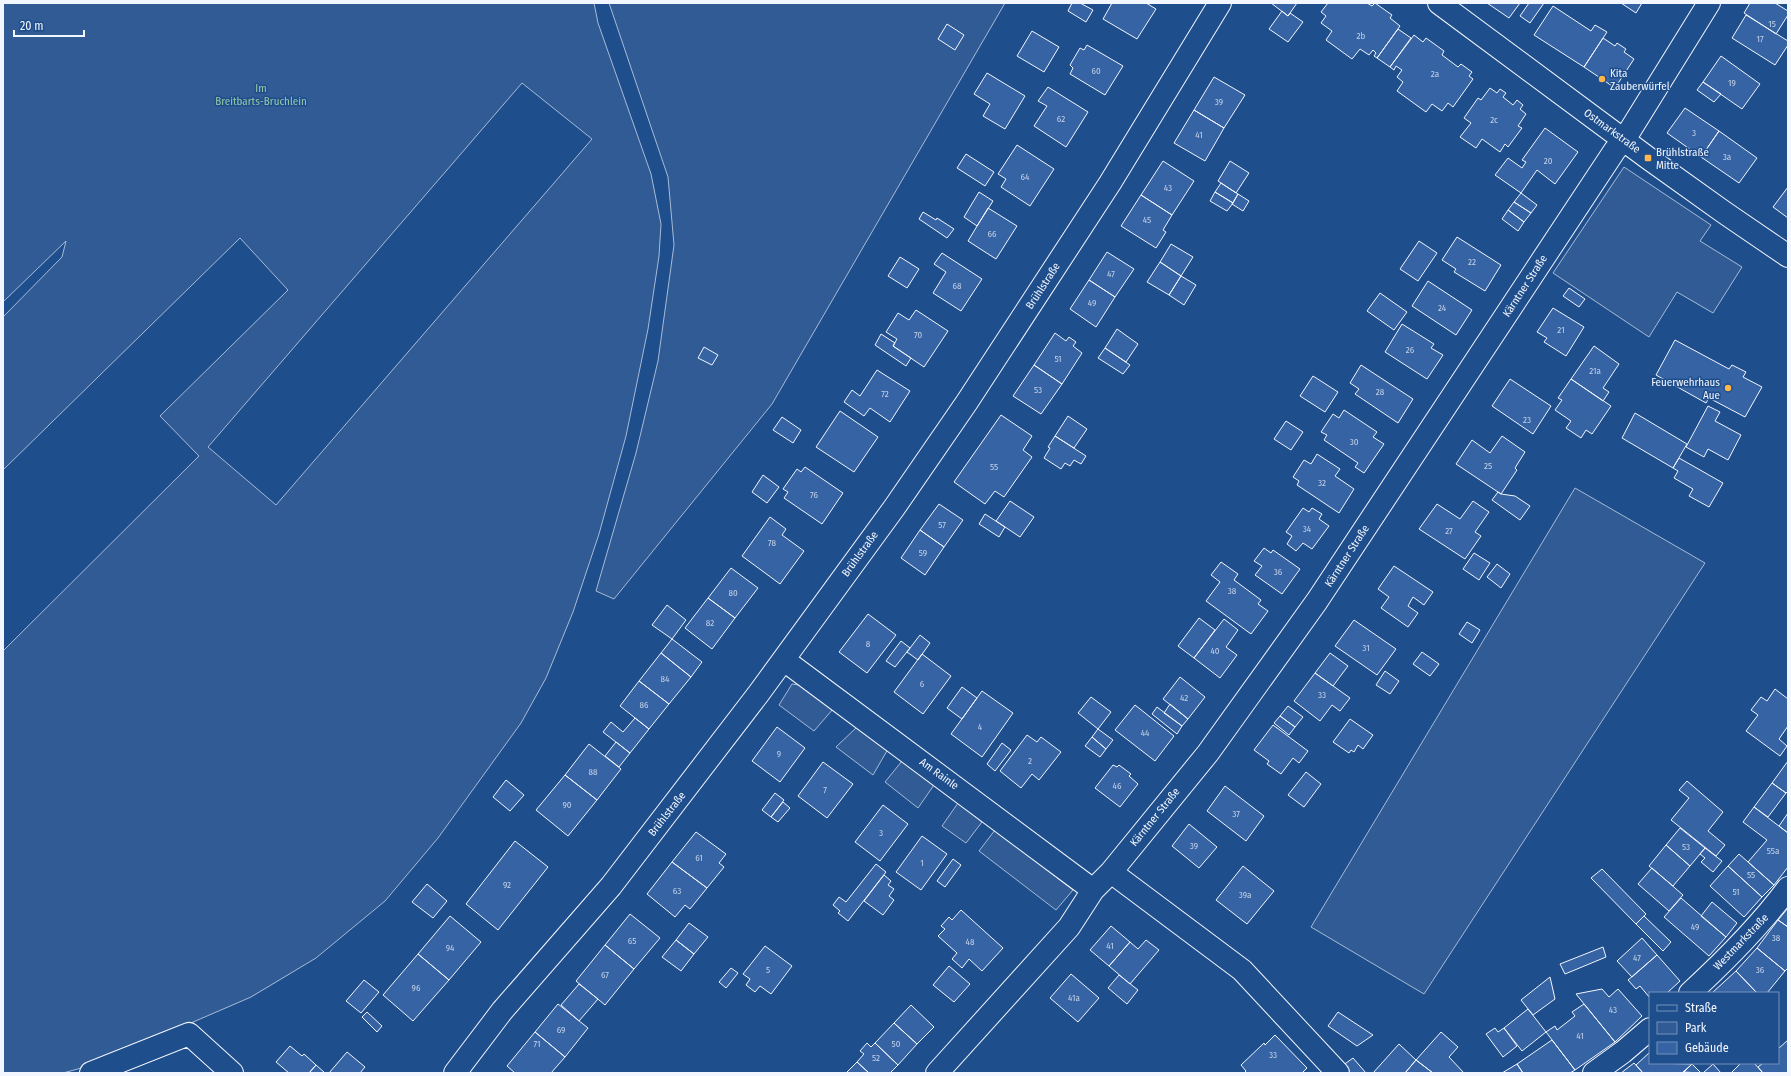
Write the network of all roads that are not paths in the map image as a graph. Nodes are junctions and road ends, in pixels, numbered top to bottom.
1 (1220, 3) edge
2 (1439, 3) edge
3 (1709, 3) edge
4 (1624, 140) junction
5 (1788, 256) edge
6 (784, 660) junction
7 (1111, 872) junction
8 (1788, 888) edge
9 (1093, 890) junction
10 (1691, 992) edge
11 (1649, 1030) edge
12 (91, 1073) edge
13 (232, 1073) edge
14 (455, 1073) edge
15 (936, 1073) edge
16 (1338, 1073) edge
17 (1594, 1073) edge

1 - 6 street, Brühlstraße
2 - 4 street, Ostmarkstraße
3 - 4 street, Kärntner Straße
4 - 5 street, Ostmarkstraße
4 - 7 street, Kärntner Straße
6 - 9 street, Am Rainle
6 - 14 street, Brühlstraße
7 - 9 street, Kärntner Straße
7 - 16 street
8 - 10 street, Westmarkstraße
9 - 15 street, Kärntner Straße
11 - 17 street
12 - 13 street

